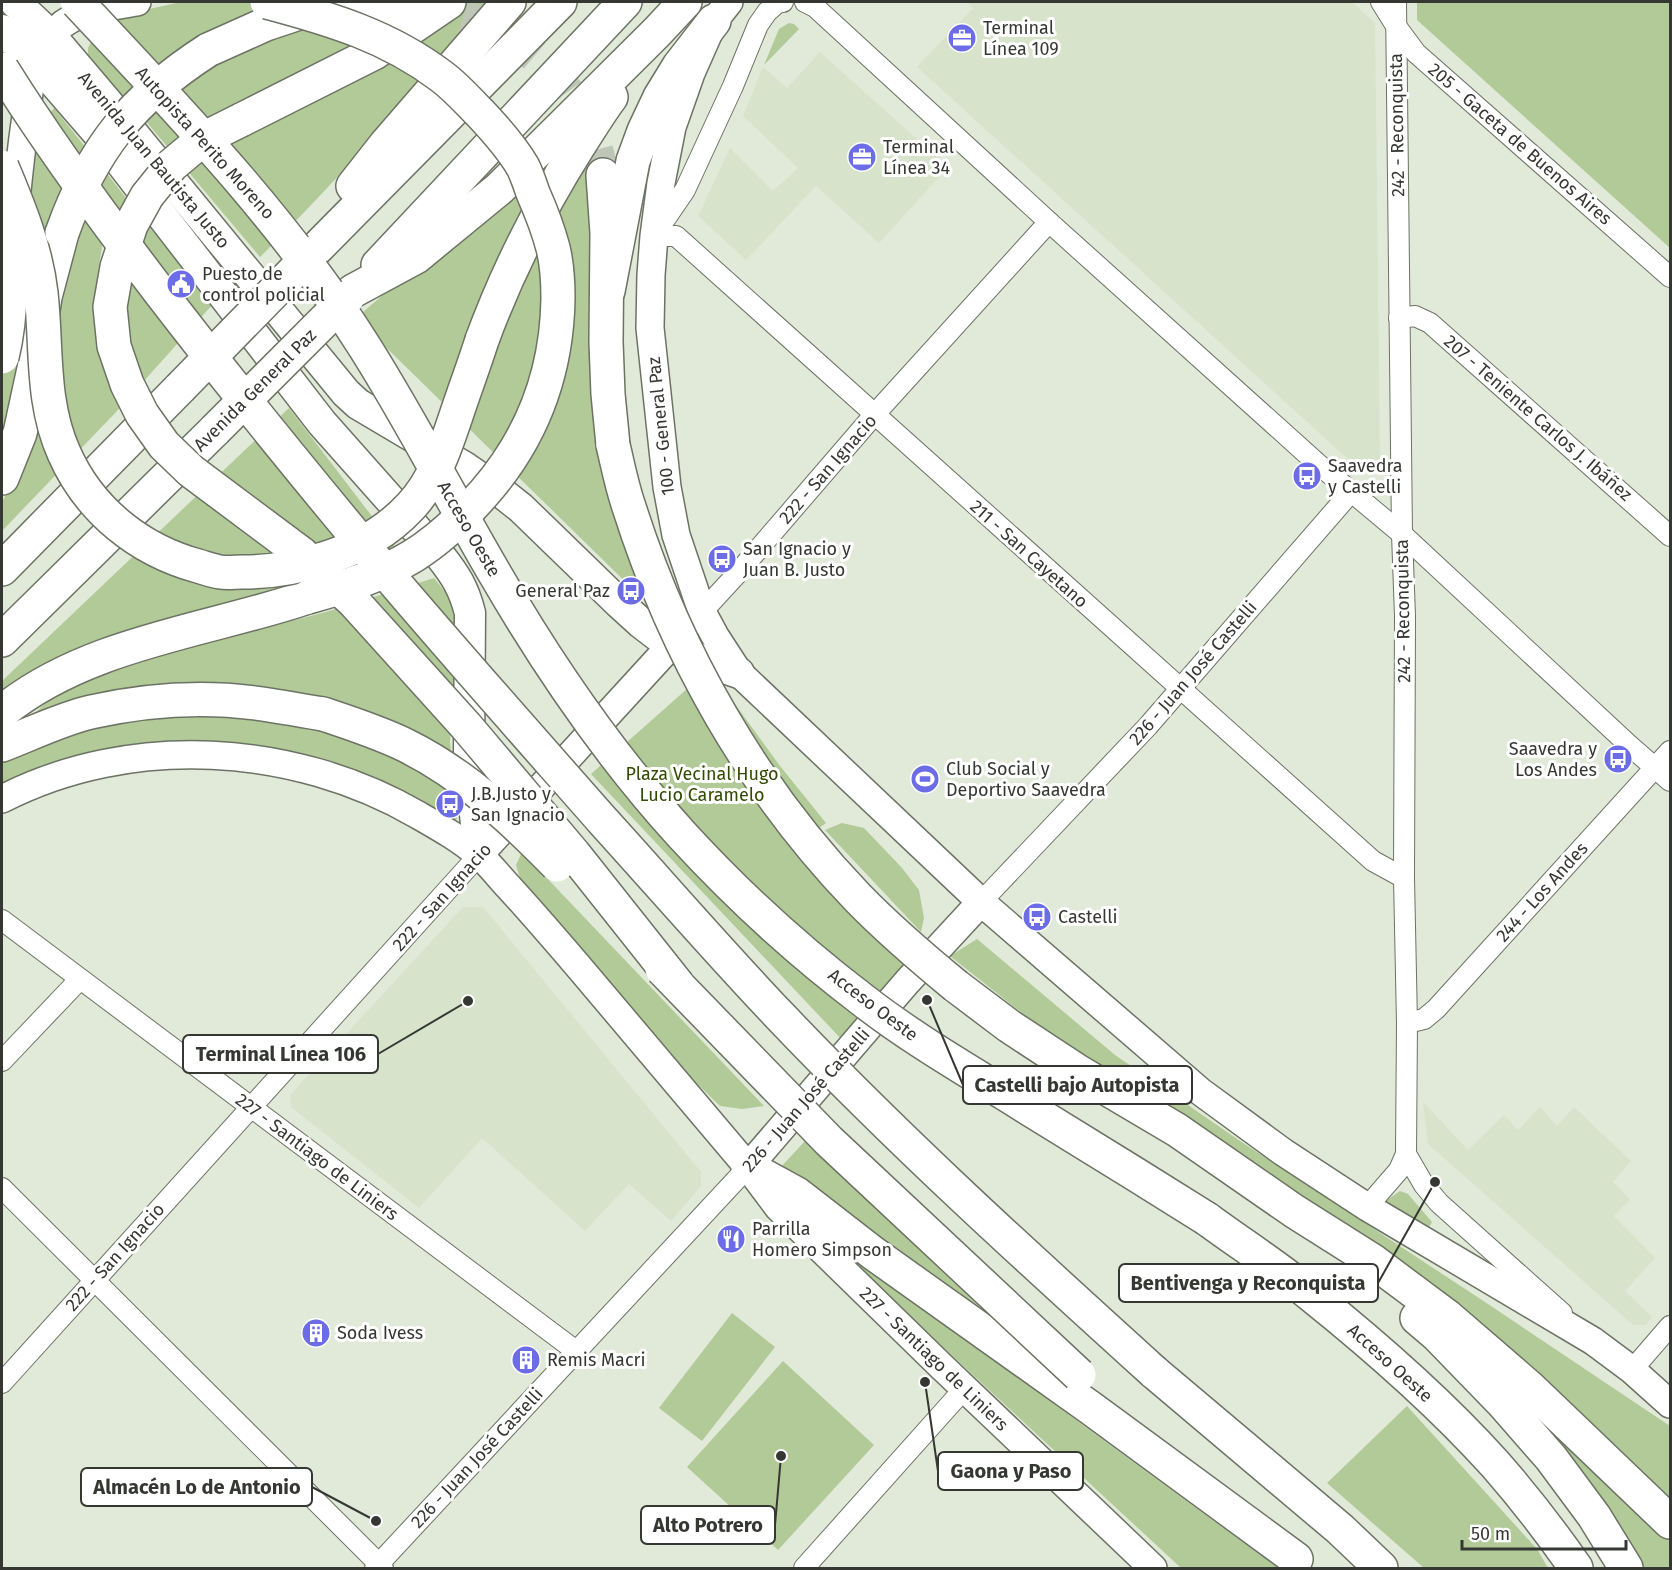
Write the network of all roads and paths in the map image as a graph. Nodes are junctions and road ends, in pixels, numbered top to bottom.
1 (15, 2) edge
2 (77, 2) edge
3 (137, 2) edge
4 (267, 2) edge
5 (449, 2) tunnel mouth
6 (509, 2) edge
7 (560, 2) edge
8 (625, 2) edge
9 (685, 2) edge
10 (1381, 2) edge
11 (1396, 2) edge
12 (811, 3) edge
13 (775, 7) edge
14 (406, 8) tunnel mouth
15 (722, 11) edge
16 (1396, 26) junction
17 (2, 30) edge
18 (657, 32) junction
19 (51, 36) junction
20 (36, 62) junction
21 (2, 69) edge
22 (2, 167) edge
23 (603, 175) tunnel mouth
24 (2, 187) edge
25 (1049, 222) junction
26 (654, 236) junction
27 (314, 250) junction
28 (1671, 276) edge
29 (608, 291) junction
30 (343, 293) junction
31 (2, 313) edge
32 (1399, 318) junction
33 (2, 357) edge
34 (874, 415) junction
35 (2, 478) edge
36 (1351, 492) junction
37 (1402, 534) junction
38 (1671, 536) edge
39 (2, 569) edge
40 (702, 612) junction
41 (2, 640) edge
42 (671, 646) junction
43 (739, 673) junction
44 (1180, 689) junction
45 (2, 711) edge
46 (2, 745) edge
47 (1671, 751) edge
48 (1656, 767) junction
49 (1671, 781) edge
50 (2, 799) edge
51 (479, 855) junction
52 (1404, 878) junction
53 (981, 902) junction
54 (2, 920) edge
55 (80, 979) junction
56 (678, 985) junction
57 (1407, 1023) junction
58 (2, 1061) edge
59 (251, 1107) junction
60 (1406, 1154) junction
61 (748, 1167) junction
62 (2, 1188) edge
63 (1367, 1207) junction
64 (1294, 1211) junction
65 (94, 1280) junction
66 (1671, 1326) edge
67 (1593, 1341) junction
68 (576, 1351) junction
69 (1632, 1370) junction
70 (2, 1383) edge
71 (964, 1389) junction
72 (1671, 1404) edge
73 (1671, 1522) edge
74 (1302, 1564) edge
75 (1141, 1565) edge
76 (379, 1567) edge
77 (804, 1569) edge
78 (1381, 1569) edge
79 (1576, 1569) edge
80 (1626, 1569) edge

1 - 19 main road, Avenida Juan Bautista Justo
2 - 30 highway, Autopista Perito Moreno, bridge
3 - 19 main road
4 - 45 highway, bridge
5 - 56 highway, bridge
6 - 27 highway
7 - 27 highway
8 - 30 highway, Avenida General Paz
9 - 18 highway
10 - 16 street, 205 - Gaceta de Buenos Aires
11 - 16 street, 242 - Reconquista
12 - 25 street
13 - 26 street
14 - 35 highway, bridge
15 - 26 main road, 100 - General Paz
15 - 29 highway
16 - 28 street, 205 - Gaceta de Buenos Aires
16 - 32 street, 242 - Reconquista
17 - 20 main road, Avenida Juan Bautista Justo
18 - 22 highway, bridge
18 - 30 highway
19 - 20 main road
19 - 42 main road, Avenida Juan Bautista Justo
20 - 31 main road
20 - 51 main road, Avenida Juan Bautista Justo
21 - 78 highway, bridge
23 - 29 highway
24 - 33 highway, bridge
25 - 34 street, 222 - San Ignacio
25 - 36 street
26 - 34 street, 211 - San Cayetano
26 - 40 main road, 100 - General Paz
27 - 39 highway, bridge
29 - 64 highway, bridge
30 - 41 highway, Avenida General Paz, bridge
30 - 79 highway, Acceso Oeste, bridge
32 - 37 street, 242 - Reconquista
32 - 38 street, 207 - Teniente Carlos J. Ibáñez
34 - 40 street, 222 - San Ignacio
34 - 44 street, 211 - San Cayetano
36 - 37 street
36 - 44 street, 226 - Juan José Castelli
37 - 48 street
37 - 52 street, 242 - Reconquista
40 - 42 main road, 222 - San Ignacio
40 - 43 main road, 100 - General Paz
42 - 43 main road, Avenida Juan Bautista Justo
42 - 51 main road, 222 - San Ignacio
43 - 53 main road, 100 - General Paz
44 - 52 street, 211 - San Cayetano
44 - 53 street, 226 - Juan José Castelli
46 - 56 highway, bridge
47 - 48 street, 244 - Los Andes
48 - 49 street
48 - 57 street, 244 - Los Andes
50 - 51 main road, 227 - Santiago de Liniers
51 - 59 street, 222 - San Ignacio
51 - 61 main road, 227 - Santiago de Liniers
52 - 57 street, 242 - Reconquista
53 - 61 main road, 226 - Juan José Castelli
53 - 63 main road, 100 - General Paz
54 - 55 street, 227 - Santiago de Liniers
55 - 58 street
55 - 59 street, 227 - Santiago de Liniers
56 - 74 highway, bridge
57 - 60 street, 242 - Reconquista
59 - 65 street, 222 - San Ignacio
59 - 68 street, 227 - Santiago de Liniers
60 - 63 street
60 - 67 street
61 - 68 street, 226 - Juan José Castelli
61 - 71 main road, 227 - Santiago de Liniers
61 - 74 highway
62 - 65 street
63 - 67 main road, 100 - General Paz
64 - 73 highway
64 - 80 highway
65 - 70 street, 222 - San Ignacio
65 - 76 street
66 - 69 street
67 - 69 main road, 100 - General Paz
68 - 76 street, 226 - Juan José Castelli
69 - 72 main road, 100 - General Paz
71 - 75 main road, 227 - Santiago de Liniers
71 - 77 street

